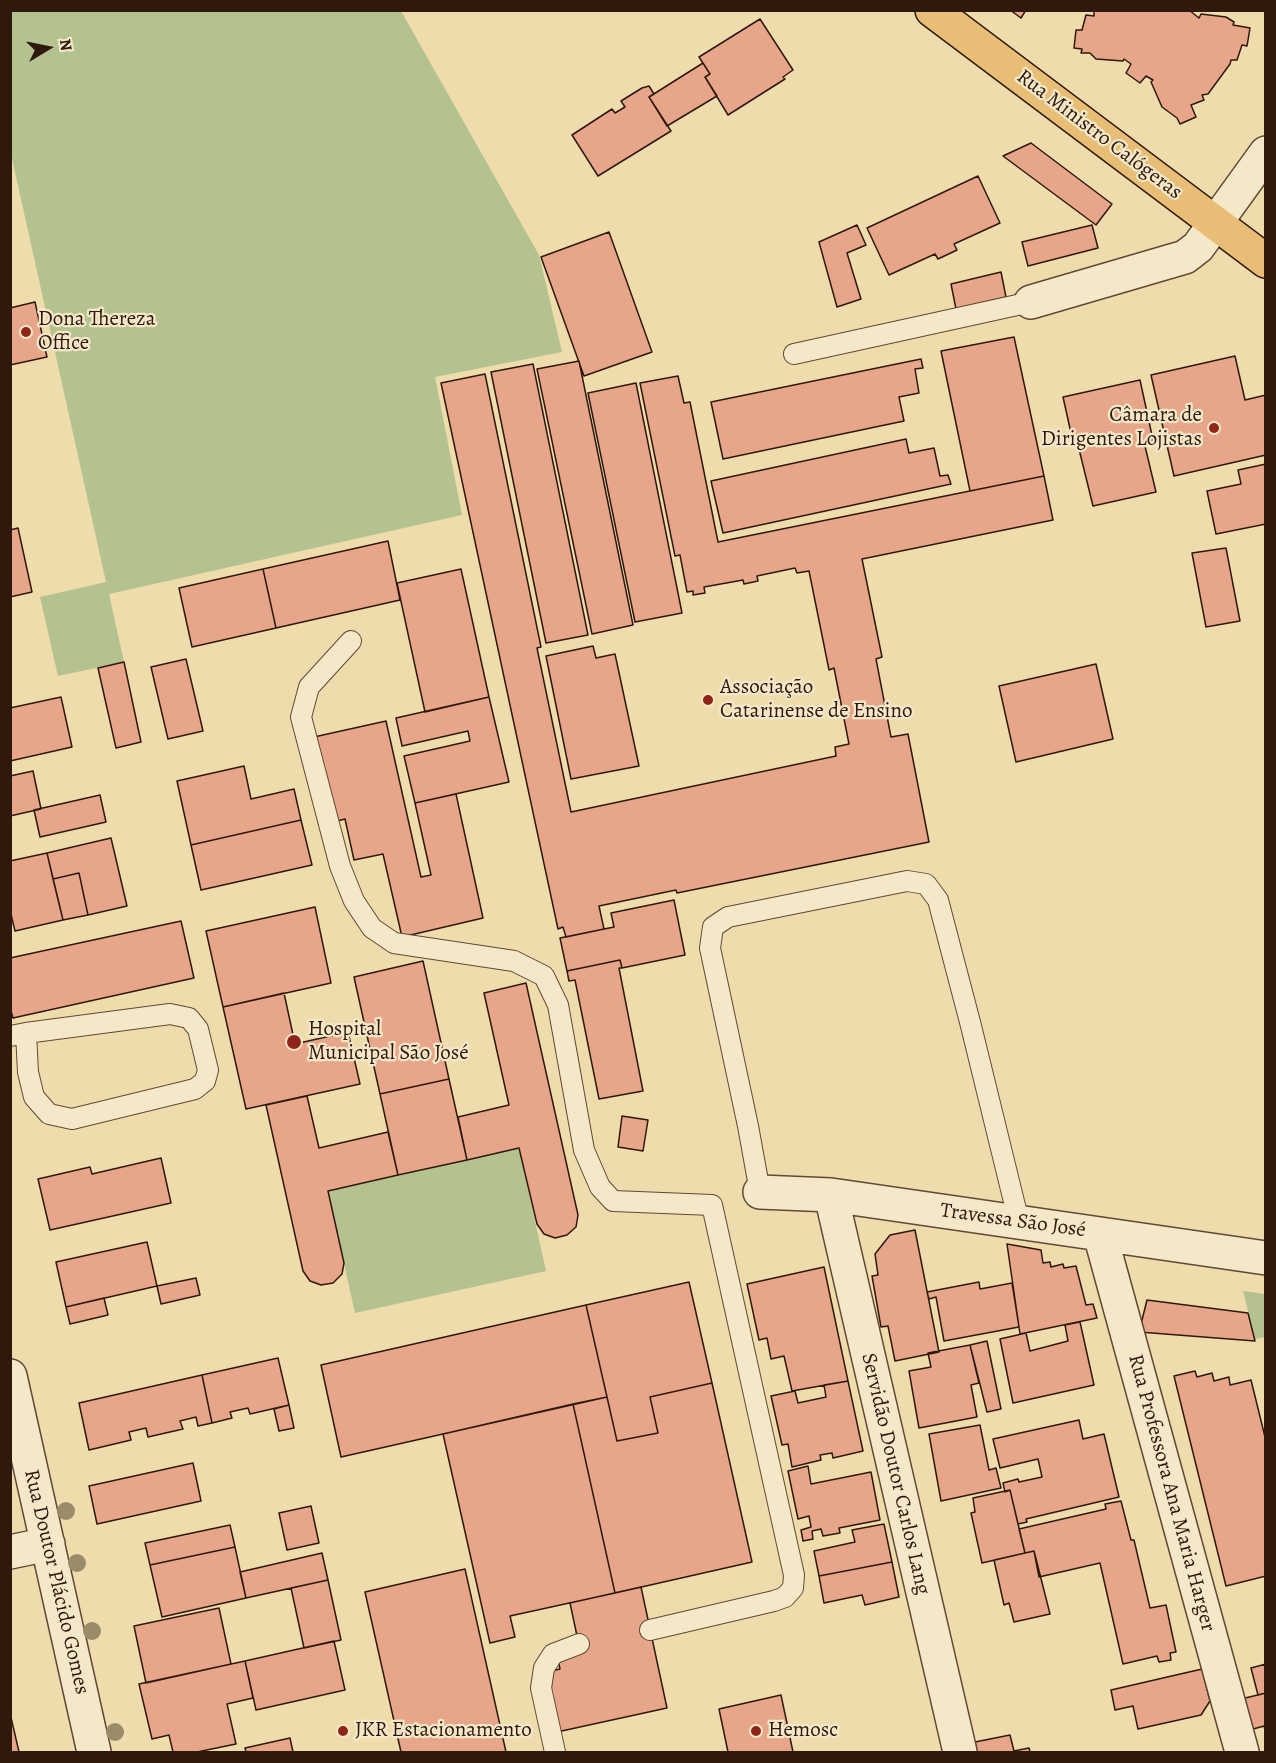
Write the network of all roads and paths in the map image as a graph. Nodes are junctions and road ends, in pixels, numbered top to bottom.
1 (932, 10) edge
2 (1266, 153) edge
3 (1215, 222) junction
4 (1266, 261) edge
5 (1031, 302) joint
6 (794, 354) dead end
7 (351, 641) dead end
8 (18, 1035) edge
9 (760, 1192) joint
10 (831, 1195) junction
11 (1019, 1222) junction
12 (1100, 1234) junction
13 (1266, 1258) edge
14 (10, 1376) edge
15 (48, 1544) junction
16 (10, 1552) edge
17 (650, 1630) dead end
18 (579, 1644) dead end
19 (94, 1752) edge
20 (555, 1752) edge
21 (960, 1752) edge
22 (1242, 1752) edge

1 - 3 main road, Rua Ministro Calógeras
2 - 3 street
3 - 4 main road, Rua Ministro Calógeras
3 - 5 street
5 - 6 lane
7 - 17 lane
8 - 8 lane
9 - 10 street, Travessa São José
9 - 11 lane
10 - 11 street, Travessa São José
10 - 21 street, Servidão Doutor Carlos Lang
11 - 12 street, Travessa São José
12 - 13 street, Travessa São José
12 - 22 street, Rua Professora Ana Maria Harger
14 - 15 street, Rua Doutor Plácido Gomes
15 - 16 street
15 - 19 street, Rua Doutor Plácido Gomes
18 - 20 lane

